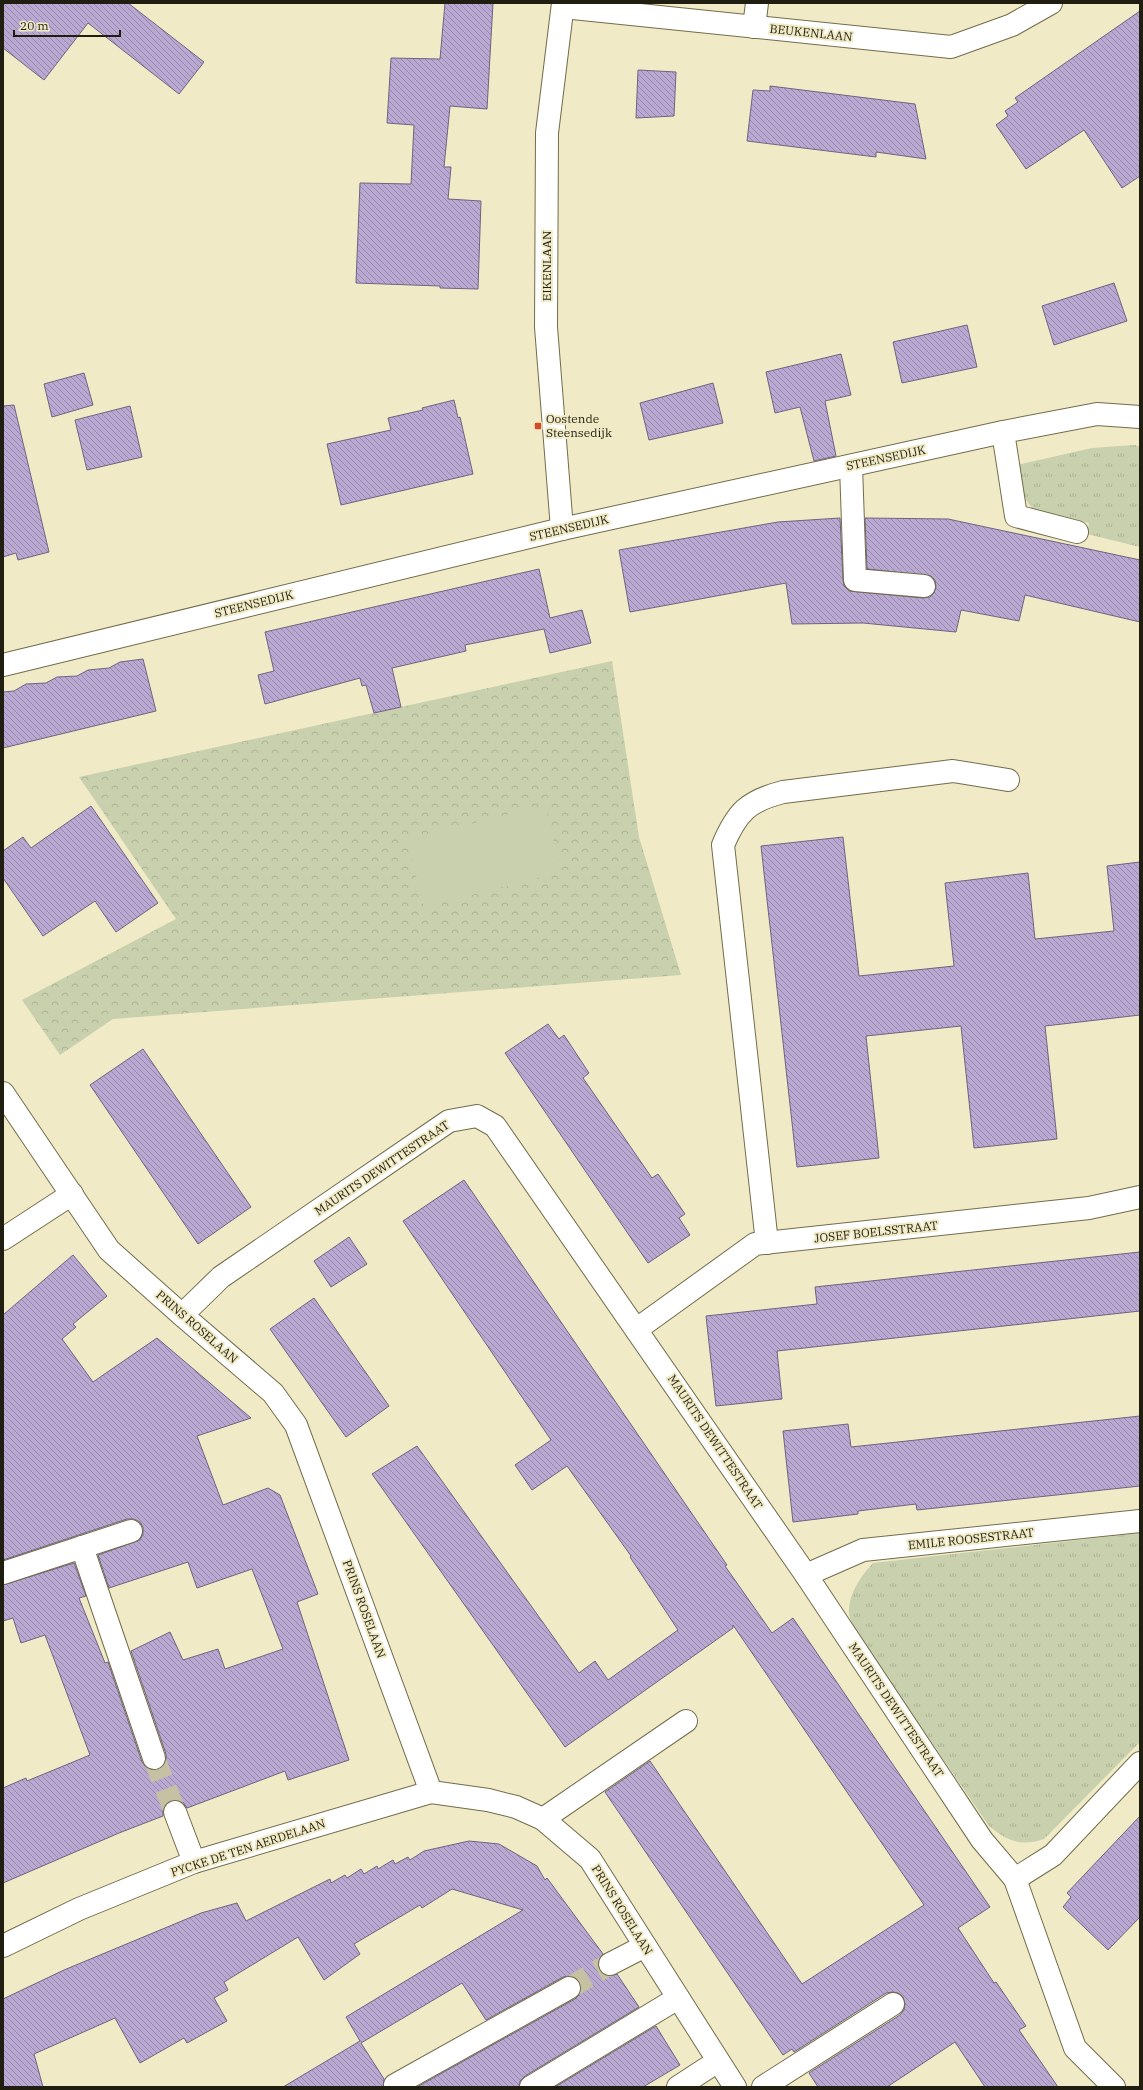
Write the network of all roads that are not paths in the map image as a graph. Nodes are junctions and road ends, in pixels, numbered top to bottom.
1 (757, 3) edge
2 (1051, 3) edge
3 (563, 5) edge
4 (754, 27) junction
5 (1140, 417) edge
6 (1003, 432) junction
7 (851, 466) junction
8 (562, 529) junction
9 (1077, 532) dead end
10 (924, 586) dead end
11 (3, 665) edge
12 (1008, 780) dead end
13 (3, 1093) edge
14 (72, 1194) junction
15 (1140, 1196) edge
16 (3, 1239) edge
17 (766, 1243) junction
18 (182, 1315) junction
19 (637, 1329) junction
20 (1140, 1520) edge
21 (132, 1531) dead end
22 (82, 1547) junction
23 (3, 1573) edge
24 (806, 1575) junction
25 (686, 1721) dead end
26 (154, 1758) tunnel mouth
27 (1140, 1763) edge
28 (431, 1792) junction
29 (174, 1812) tunnel mouth
30 (543, 1819) junction
31 (194, 1862) junction
32 (1016, 1879) junction
33 (3, 1946) edge
34 (645, 1946) junction
35 (610, 1964) tunnel mouth
36 (569, 1988) tunnel mouth
37 (678, 1998) junction
38 (893, 2004) dead end
39 (718, 2061) junction
40 (395, 2085) dead end
41 (531, 2087) edge
42 (678, 2087) edge
43 (735, 2087) edge
44 (764, 2087) edge
45 (1114, 2087) edge

1 - 4 street
2 - 4 street, BEUKENLAAN
3 - 4 street, BEUKENLAAN
3 - 8 street, EIKENLAAN
5 - 6 street, STEENSEDIJK
6 - 7 street, STEENSEDIJK
6 - 9 street
7 - 8 street, STEENSEDIJK
7 - 10 street
8 - 11 street, STEENSEDIJK
12 - 17 street
13 - 14 street, PRINS ROSELAAN
14 - 16 street
14 - 18 street, PRINS ROSELAAN
15 - 17 street, JOSEF BOELSSTRAAT
17 - 19 street, JOSEF BOELSSTRAAT
18 - 19 street, MAURITS DEWITTESTRAAT
18 - 28 street, PRINS ROSELAAN
19 - 24 street, MAURITS DEWITTESTRAAT
20 - 24 street, EMILE ROOSESTRAAT
21 - 22 street
22 - 23 street
22 - 26 street
24 - 32 street, MAURITS DEWITTESTRAAT
25 - 30 street
27 - 32 street
28 - 30 street, PRINS ROSELAAN
28 - 31 street, PYCKE DE TEN AERDELAAN
29 - 31 street
30 - 34 street, PRINS ROSELAAN
31 - 33 street, PYCKE DE TEN AERDELAAN
32 - 45 street, MAURITS DEWITTESTRAAT
34 - 35 street
34 - 37 street, PRINS ROSELAAN
36 - 40 street
37 - 39 street, PRINS ROSELAAN
37 - 41 street
38 - 44 street
39 - 42 street
39 - 43 street, PRINS ROSELAAN

